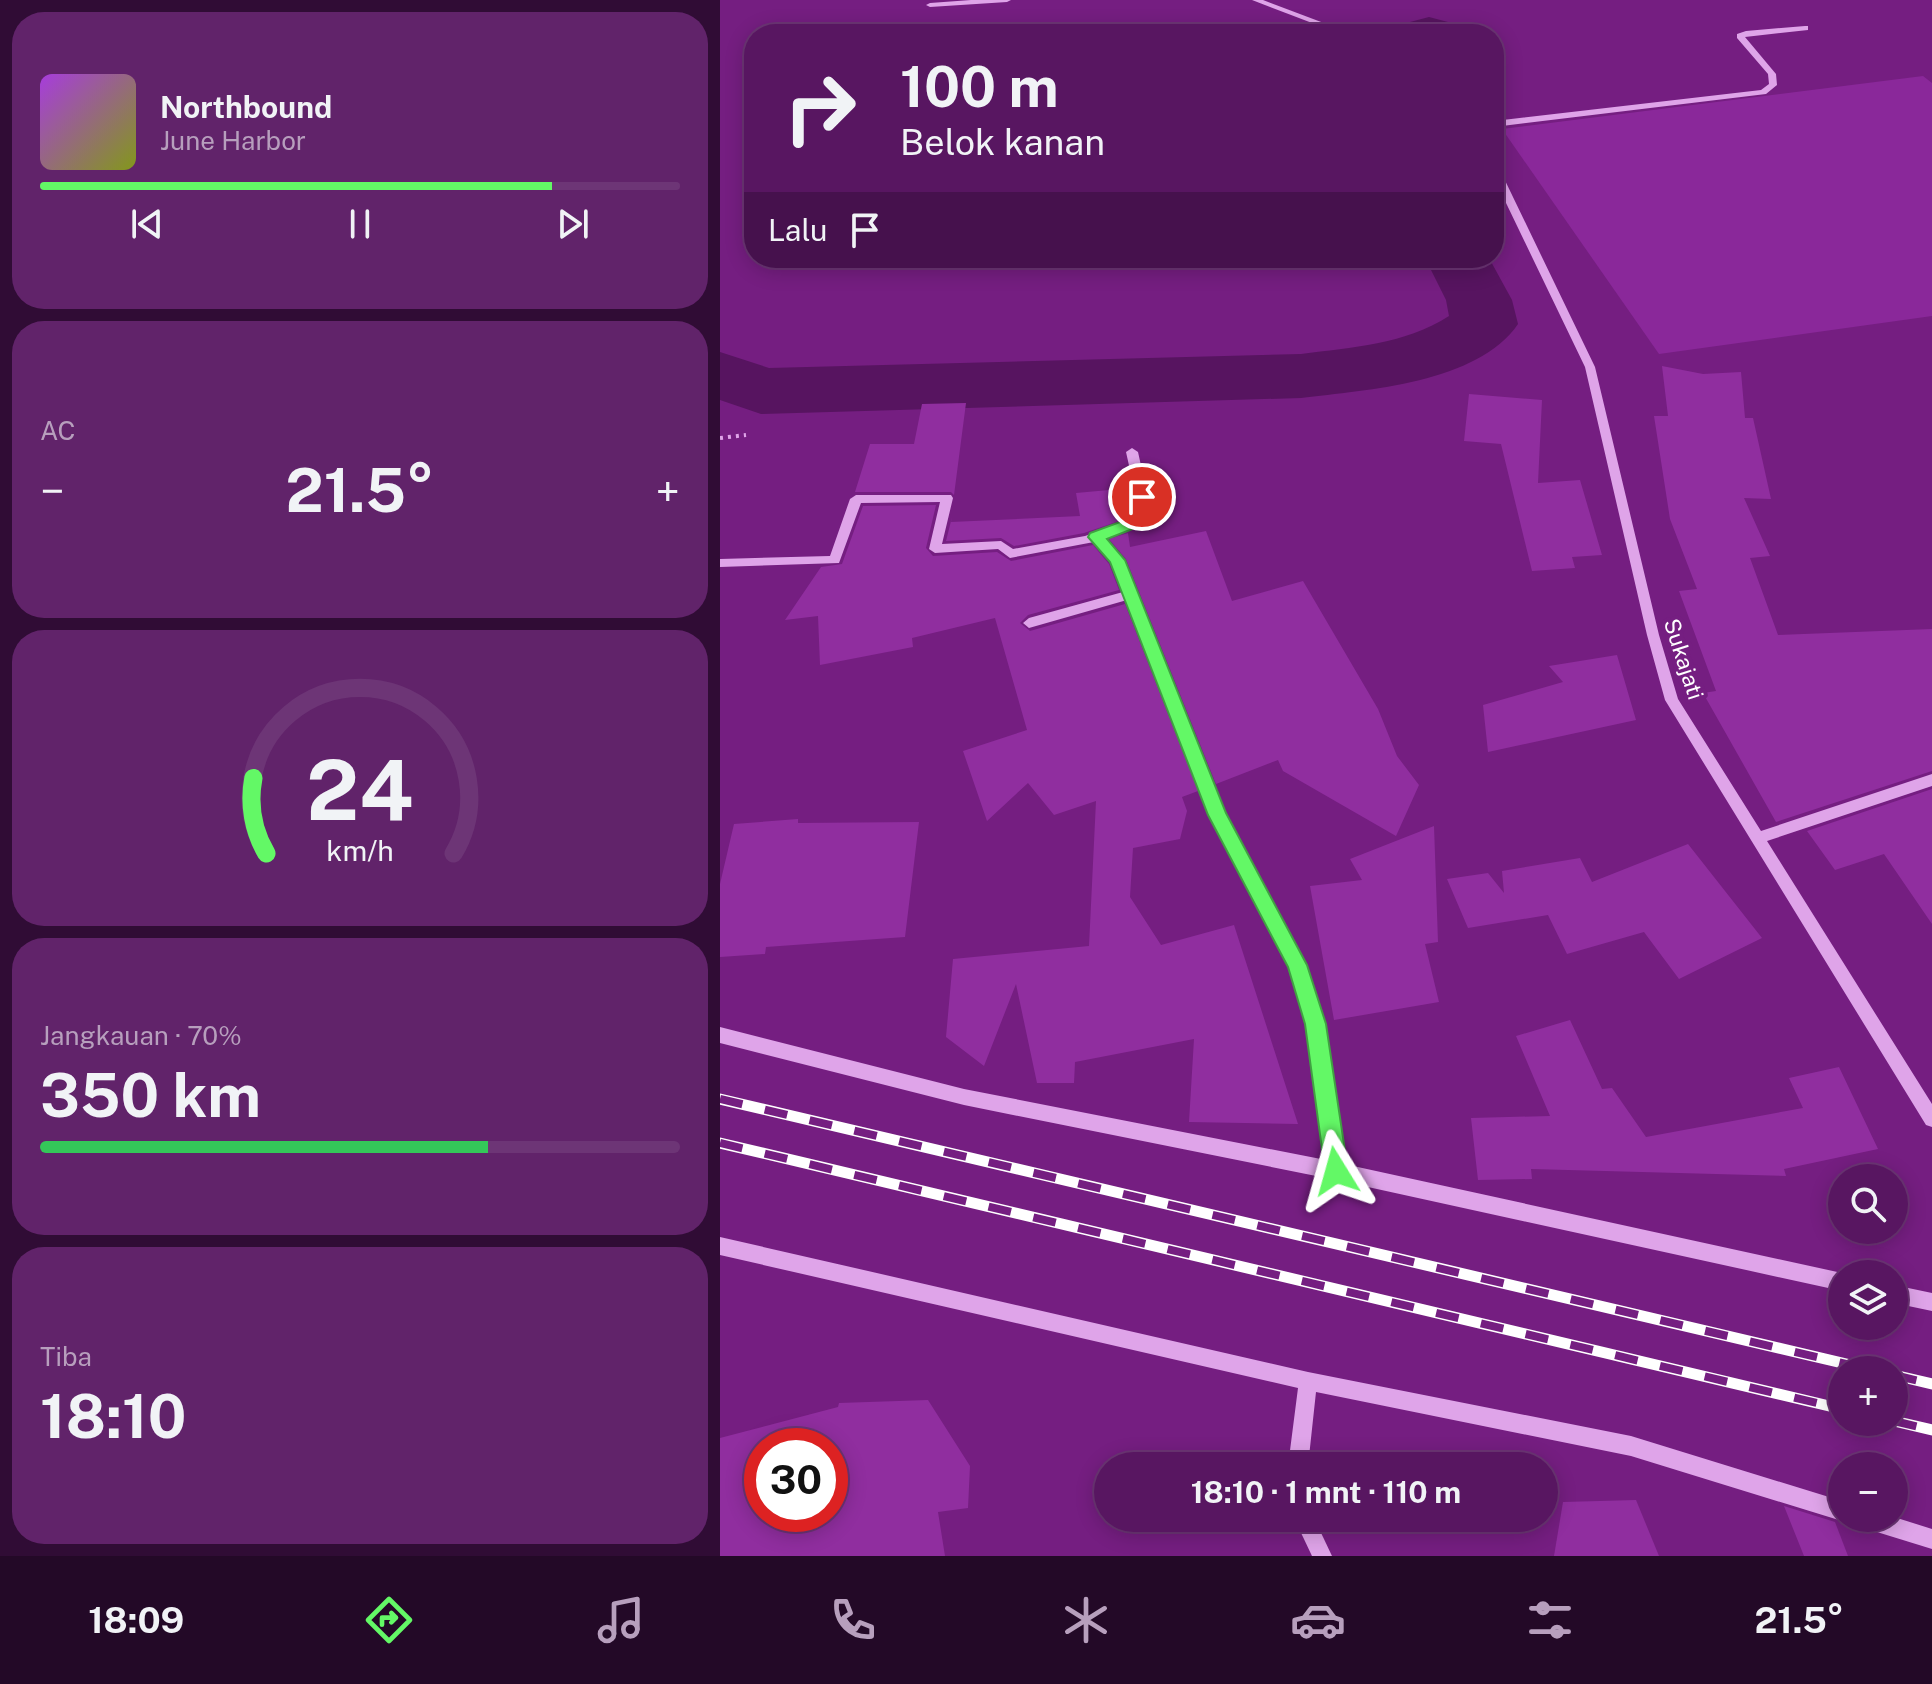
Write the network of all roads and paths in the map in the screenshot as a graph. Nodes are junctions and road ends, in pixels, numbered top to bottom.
1 (1007, 0) edge
2 (1256, 0) edge
3 (930, 5) dead end
4 (1322, 24) edge
5 (1805, 28) dead end
6 (1504, 123) edge
7 (1504, 189) edge
8 (746, 435) dead end
9 (720, 438) edge
10 (1132, 452) dead end
11 (1096, 537) junction
12 (720, 563) edge
13 (1129, 595) junction
14 (1029, 623) dead end
15 (1932, 780) edge
16 (1758, 838) junction
17 (720, 1035) edge
18 (1932, 1119) edge
19 (1336, 1171) junction
20 (720, 1246) edge
21 (1828, 1279) edge
22 (1908, 1297) edge
23 (1932, 1302) edge
24 (1308, 1381) junction
25 (1300, 1452) edge
26 (1828, 1507) edge
27 (1311, 1532) edge
28 (1908, 1532) edge
29 (1932, 1539) edge
30 (1322, 1556) edge

1 - 3 street
2 - 4 street
5 - 6 street
7 - 16 street, Sukajati
8 - 9 path
10 - 11 street
11 - 12 street
11 - 13 street
13 - 14 street
13 - 19 street
15 - 16 street
16 - 18 street, Sukajati
17 - 19 street
19 - 21 street
20 - 24 street
22 - 23 street
24 - 25 street
24 - 26 street
27 - 30 street
28 - 29 street

